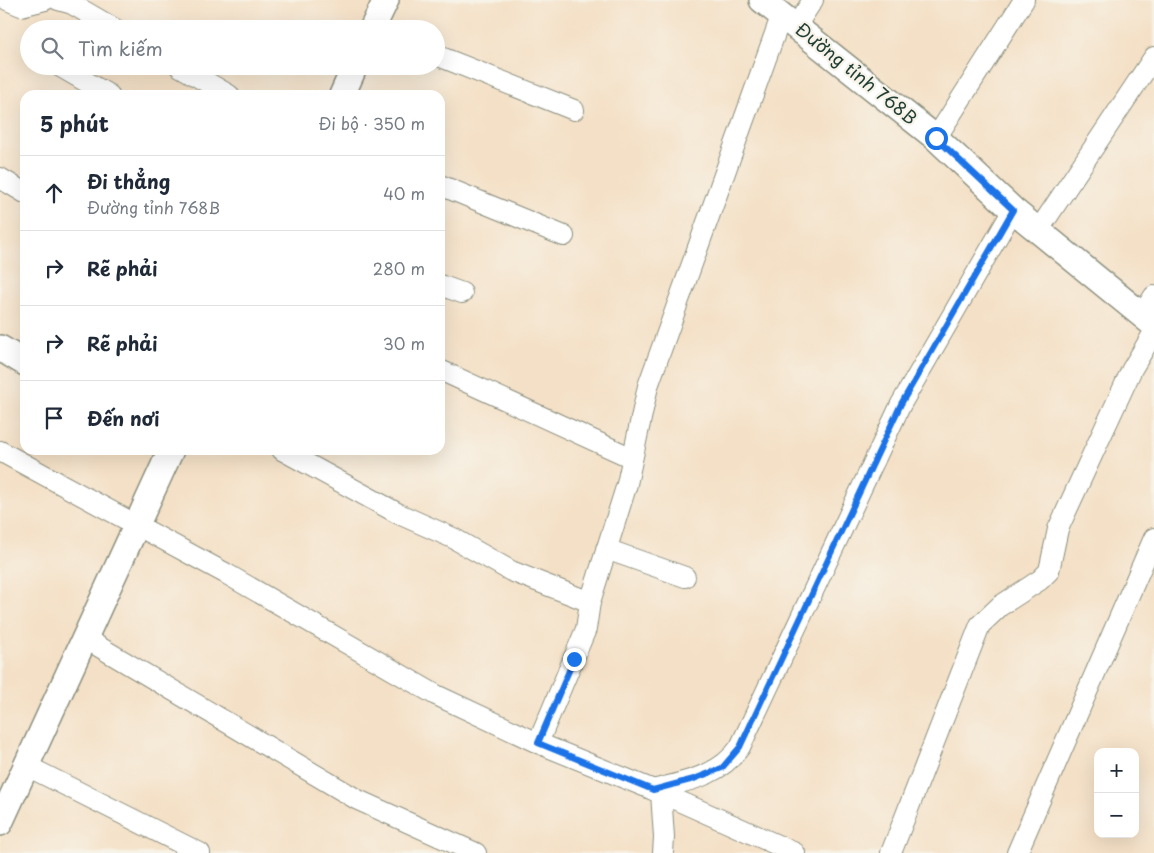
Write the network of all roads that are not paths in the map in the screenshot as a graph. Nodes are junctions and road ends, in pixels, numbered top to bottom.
1 (7, 0) edge
2 (45, 0) edge
3 (58, 0) edge
4 (386, 0) edge
5 (813, 0) edge
6 (1024, 0) edge
7 (780, 13) edge
8 (100, 20) edge
9 (376, 20) edge
10 (1154, 57) edge
11 (445, 59) edge
12 (75, 75) edge
13 (195, 75) edge
14 (351, 75) edge
15 (100, 90) edge
16 (221, 90) edge
17 (344, 90) edge
18 (574, 110) dead end
19 (936, 138) junction
20 (0, 178) edge
21 (445, 187) edge
22 (20, 190) edge
23 (1013, 210) junction
24 (1038, 231) junction
25 (564, 236) dead end
26 (445, 287) edge
27 (462, 293) dead end
28 (1151, 317) edge
29 (0, 348) edge
30 (20, 359) edge
31 (445, 372) edge
32 (0, 451) edge
33 (169, 455) edge
34 (291, 455) edge
35 (632, 458) junction
36 (136, 526) junction
37 (1154, 538) edge
38 (606, 549) junction
39 (685, 577) dead end
40 (590, 602) junction
41 (86, 639) junction
42 (538, 743) junction
43 (27, 766) junction
44 (657, 791) junction
45 (3, 810) edge
46 (200, 853) edge
47 (476, 853) edge
48 (663, 853) edge
49 (795, 853) edge
50 (891, 853) edge
51 (1017, 853) edge

1 - 2 street
3 - 8 street
4 - 9 street
5 - 7 street
6 - 19 street
7 - 19 street, Đường tỉnh 768B
7 - 35 street
10 - 24 street
11 - 18 street
12 - 15 street
13 - 16 street
14 - 17 street
19 - 23 street, Đường tỉnh 768B
20 - 22 street
21 - 25 street
23 - 24 street, Đường tỉnh 768B
23 - 44 street
24 - 28 street, Đường tỉnh 768B
26 - 27 street
28 - 50 street
29 - 30 street
31 - 35 street
32 - 36 street
33 - 36 street
34 - 40 street
35 - 38 street
36 - 41 street
36 - 42 street
37 - 51 street
38 - 39 street
38 - 40 street
40 - 42 street
41 - 43 street
41 - 47 street
42 - 44 street
43 - 45 street
43 - 46 street
44 - 48 street
44 - 49 street

